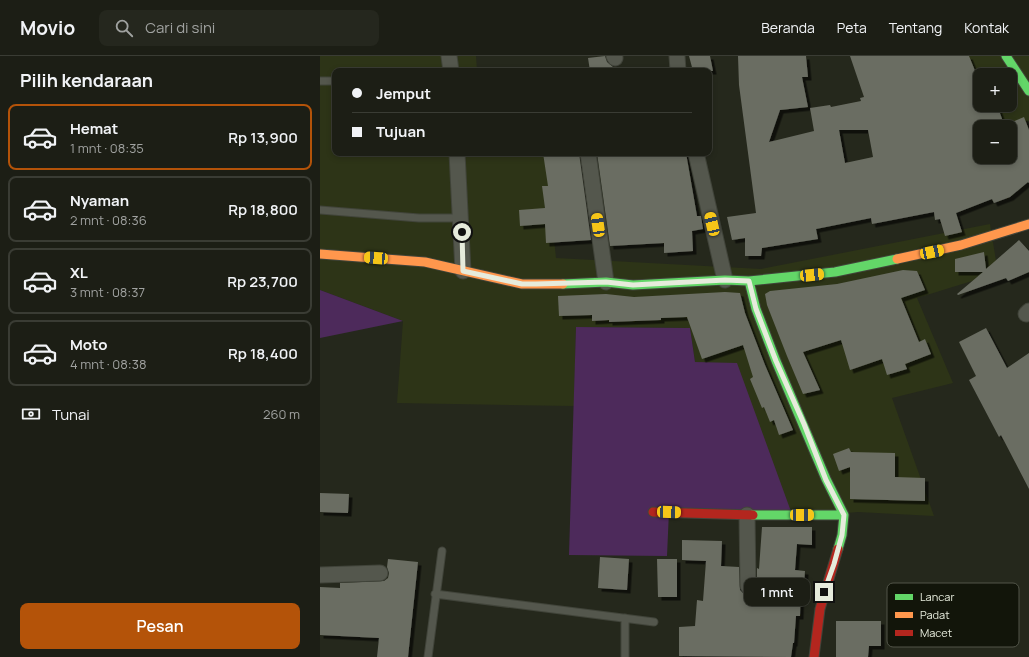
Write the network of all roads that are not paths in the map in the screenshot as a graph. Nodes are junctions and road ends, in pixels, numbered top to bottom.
1 (450, 56) edge
2 (677, 56) edge
3 (1006, 56) edge
4 (451, 68) edge
5 (678, 68) edge
6 (320, 81) edge
7 (332, 81) edge
8 (1029, 90) edge
9 (457, 156) edge
10 (588, 156) edge
11 (697, 156) edge
12 (320, 210) edge
13 (461, 218) junction
14 (1029, 224) edge
15 (320, 254) edge
16 (463, 271) junction
17 (725, 280) junction
18 (749, 281) junction
19 (606, 282) junction
20 (653, 512) dead end
21 (747, 515) junction
22 (844, 515) junction
23 (442, 550) dead end
24 (380, 573) dead end
25 (320, 576) edge
26 (748, 586) dead end
27 (435, 594) junction
28 (625, 618) junction
29 (654, 622) dead end
30 (428, 657) edge
31 (625, 657) edge
32 (814, 657) edge

1 - 4 street
2 - 5 street
3 - 8 street
6 - 7 lane
9 - 13 street
10 - 19 street
11 - 17 street
12 - 13 lane
13 - 16 street
14 - 18 street
15 - 16 street
16 - 19 street
17 - 18 street
17 - 19 street
18 - 22 street
20 - 21 street
21 - 22 street
21 - 26 street
22 - 32 street
23 - 27 lane
24 - 25 street
27 - 28 lane
27 - 30 lane
28 - 29 lane
28 - 31 lane

